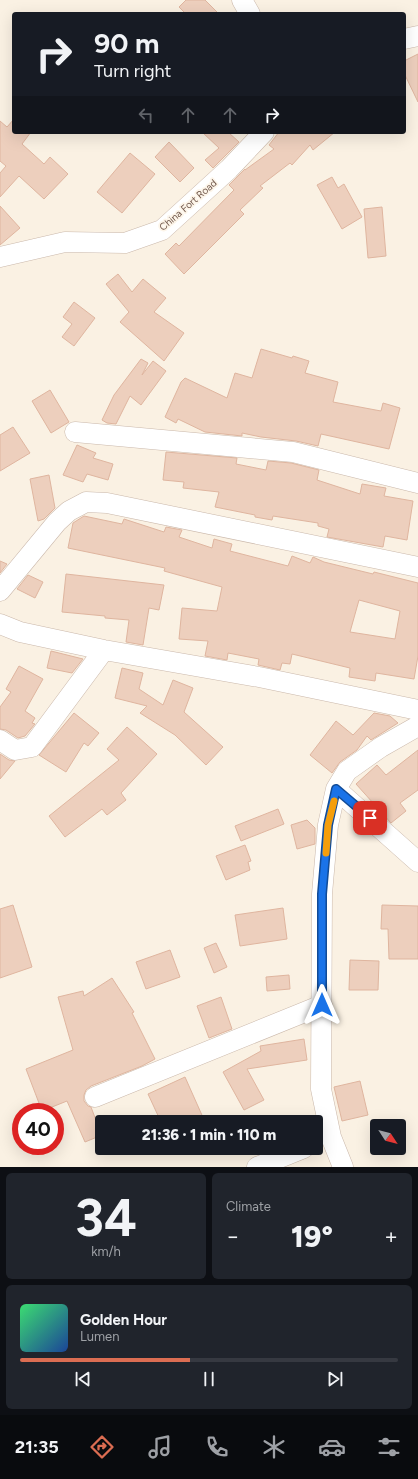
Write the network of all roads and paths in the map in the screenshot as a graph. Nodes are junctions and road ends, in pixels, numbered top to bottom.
1 (242, 0) edge
2 (249, 12) edge
3 (418, 36) edge
4 (406, 39) edge
5 (262, 134) edge
6 (0, 257) edge
7 (75, 432) dead end
8 (418, 483) edge
9 (418, 567) edge
10 (0, 591) edge
11 (0, 624) edge
12 (104, 650) junction
13 (418, 710) edge
14 (418, 726) edge
15 (0, 740) edge
16 (336, 789) junction
17 (418, 862) edge
18 (322, 1005) junction
19 (95, 1098) dead end
20 (322, 1115) edge
21 (323, 1140) edge
22 (287, 1155) edge
23 (257, 1167) edge
24 (343, 1167) edge

1 - 2 street
3 - 4 street
5 - 6 street, China Fort Road
7 - 8 street
9 - 10 street
11 - 12 street
12 - 13 street
12 - 15 street
14 - 16 street
16 - 17 street
16 - 18 street
18 - 19 street
18 - 20 street
21 - 24 street
22 - 23 street

